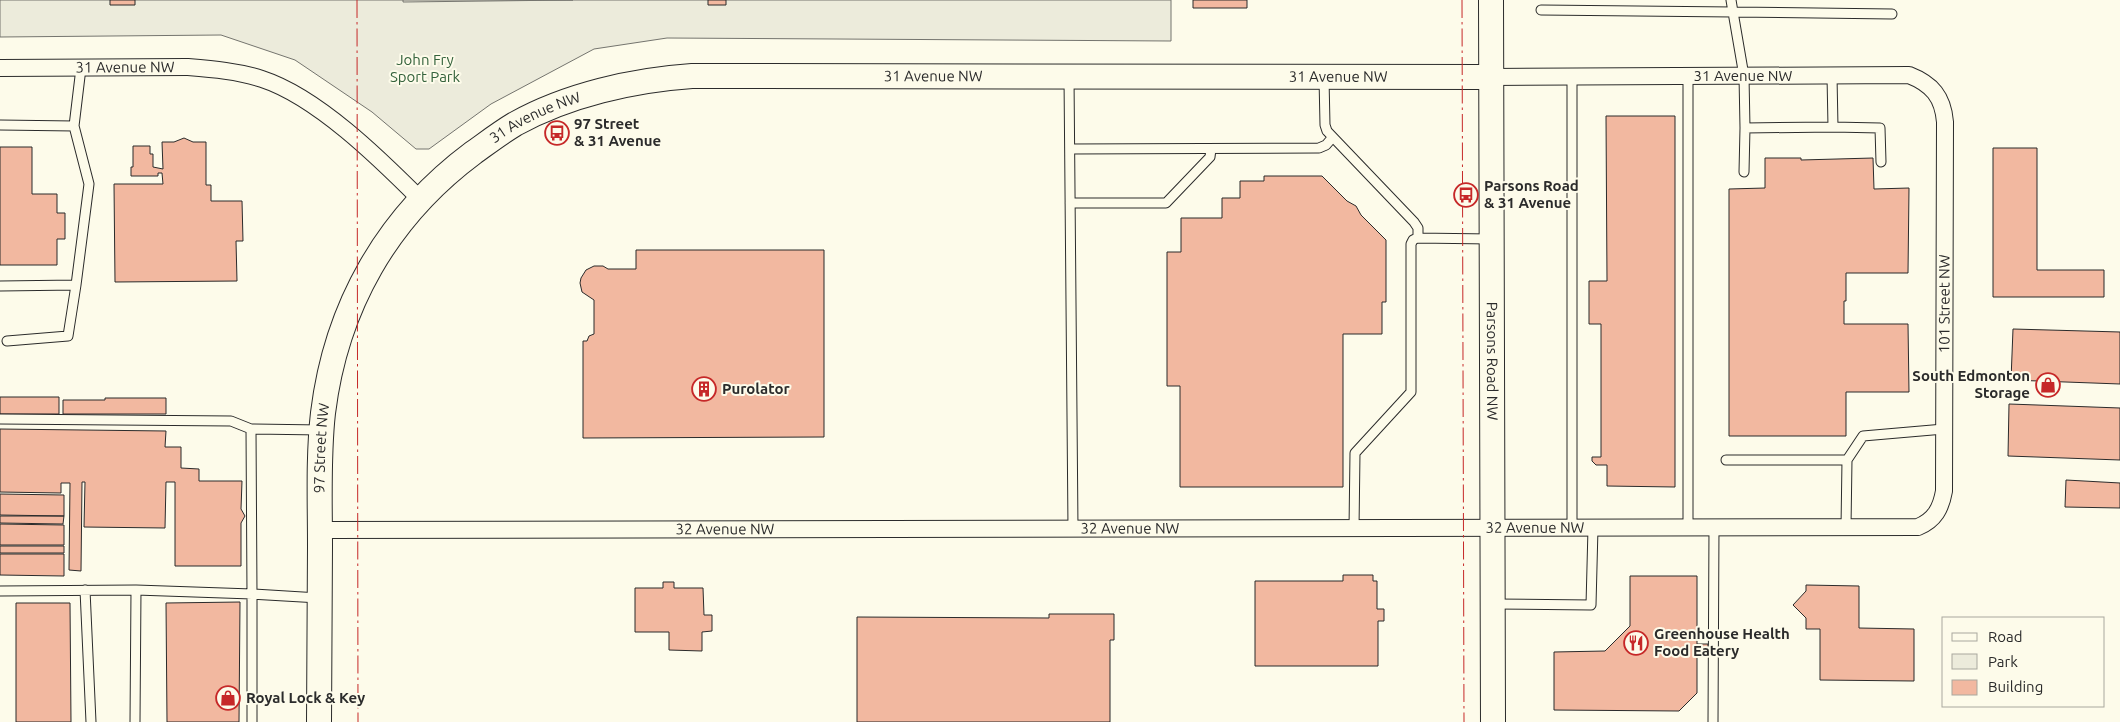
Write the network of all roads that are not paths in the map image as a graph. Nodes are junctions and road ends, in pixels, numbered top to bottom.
1 (1491, 0) edge
2 (1731, 0) edge
3 (1541, 10) dead end
4 (1732, 12) junction
5 (1892, 14) dead end
6 (0, 68) edge
7 (81, 68) junction
8 (1688, 76) junction
9 (1744, 76) junction
10 (1832, 76) junction
11 (1069, 77) junction
12 (1491, 77) junction
13 (1572, 77) junction
14 (1324, 78) junction
15 (1937, 93) joint
16 (0, 126) edge
17 (74, 126) junction
18 (1745, 128) junction
19 (1833, 128) junction
20 (1332, 138) junction
21 (1070, 149) junction
22 (1211, 149) junction
23 (1881, 162) dead end
24 (1744, 172) dead end
25 (420, 199) junction
26 (1070, 203) junction
27 (1418, 238) junction
28 (1491, 239) junction
29 (76, 285) junction
30 (0, 286) edge
31 (7, 341) dead end
32 (0, 419) edge
33 (251, 429) junction
34 (1944, 429) junction
35 (322, 430) junction
36 (1726, 460) dead end
37 (1847, 460) junction
38 (1937, 514) joint
39 (1714, 527) junction
40 (1846, 527) junction
41 (1492, 528) junction
42 (1572, 528) junction
43 (1592, 528) junction
44 (1688, 528) junction
45 (1073, 529) junction
46 (1354, 529) junction
47 (320, 530) junction
48 (85, 590) junction
49 (136, 590) junction
50 (0, 591) edge
51 (252, 594) junction
52 (320, 598) junction
53 (1492, 604) junction
54 (91, 722) edge
55 (135, 722) edge
56 (252, 722) edge
57 (319, 722) edge
58 (1492, 722) edge
59 (1713, 722) edge

1 - 12 street, Parsons Road NW
2 - 4 lane
3 - 4 lane
4 - 5 lane
4 - 9 lane
6 - 7 street, 31 Avenue NW
7 - 17 lane
7 - 25 street, 31 Avenue NW
8 - 9 street, 31 Avenue NW
8 - 13 street, 31 Avenue NW
8 - 44 lane
9 - 10 street, 31 Avenue NW
9 - 18 lane
10 - 15 street, 31 Avenue NW
10 - 19 lane
11 - 14 street, 31 Avenue NW
11 - 21 lane
11 - 25 street, 31 Avenue NW
12 - 13 street, 31 Avenue NW
12 - 14 street, 31 Avenue NW
12 - 28 street, Parsons Road NW
13 - 42 lane
14 - 20 lane
15 - 34 street, 101 Street NW
16 - 17 lane
17 - 29 lane
18 - 19 lane
18 - 24 lane
19 - 23 lane
20 - 22 lane
20 - 27 lane
21 - 22 lane
21 - 26 lane
22 - 26 lane
25 - 35 street, 97 Street NW
26 - 45 lane
27 - 28 lane
27 - 46 lane
28 - 41 street, Parsons Road NW
29 - 30 lane
29 - 31 lane
32 - 33 lane
33 - 35 lane
33 - 51 lane
34 - 37 lane
34 - 38 street, 101 Street NW
35 - 47 street, 97 Street NW
36 - 37 lane
37 - 40 lane
38 - 40 street, 32 Avenue NW
39 - 40 street, 32 Avenue NW
39 - 44 street, 32 Avenue NW
39 - 59 lane
41 - 42 street, 32 Avenue NW
41 - 46 street, 32 Avenue NW
41 - 53 street, Parsons Road NW
42 - 43 street, 32 Avenue NW
43 - 44 street, 32 Avenue NW
43 - 53 lane
45 - 46 street, 32 Avenue NW
45 - 47 street, 32 Avenue NW
47 - 52 street, 97 Street NW
48 - 49 lane
48 - 50 lane
48 - 54 lane
49 - 51 lane
49 - 55 lane
51 - 52 lane
51 - 56 lane
52 - 57 street, 97 Street NW
53 - 58 street, Parsons Road NW

